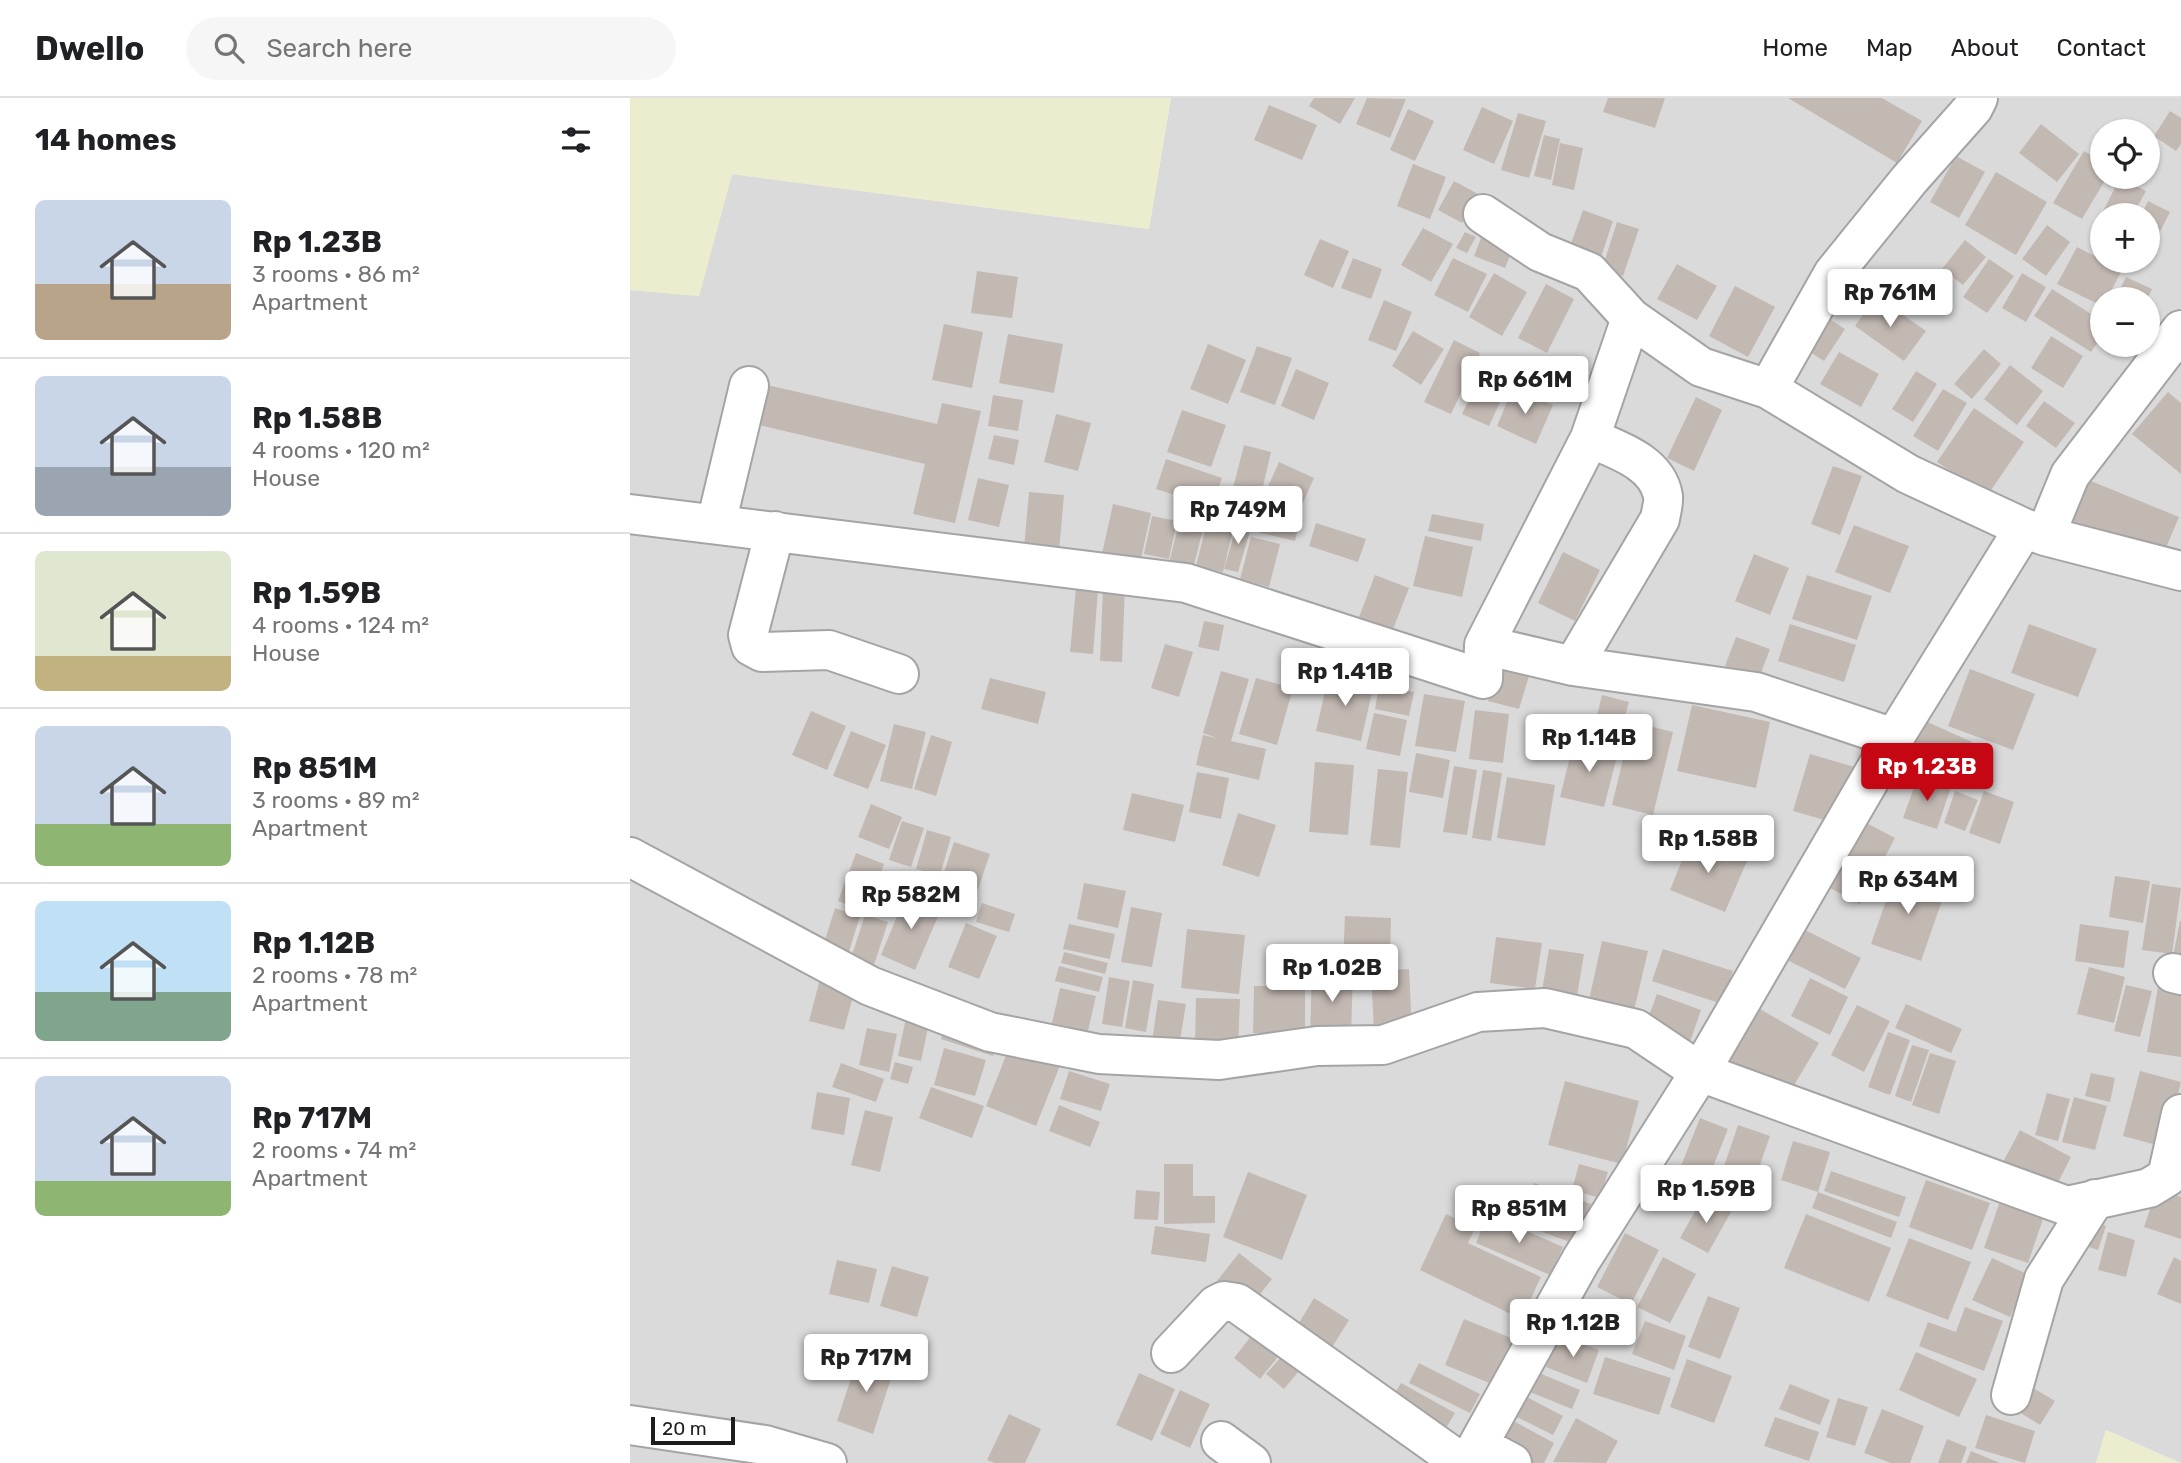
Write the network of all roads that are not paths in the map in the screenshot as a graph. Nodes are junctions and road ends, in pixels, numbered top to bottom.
1 (1978, 98) edge
2 (1483, 214) dead end
3 (1631, 318) junction
4 (2181, 330) edge
5 (749, 386) dead end
6 (1768, 390) junction
7 (1590, 438) junction
8 (630, 513) edge
9 (716, 524) junction
10 (775, 531) junction
11 (2035, 532) junction
12 (2181, 571) edge
13 (1484, 645) junction
14 (1573, 666) junction
15 (899, 674) dead end
16 (1894, 738) junction
17 (632, 870) edge
18 (1700, 1072) junction
19 (2181, 1114) edge
20 (2177, 1153) edge
21 (2095, 1199) junction
22 (1171, 1353) dead end
23 (2011, 1395) dead end
24 (630, 1425) edge
25 (803, 1459) edge
26 (1481, 1459) edge

1 - 6 street
2 - 3 street
3 - 6 street
3 - 7 street
4 - 11 street
5 - 9 street
6 - 11 street
7 - 13 street
7 - 14 street
8 - 9 street
9 - 10 street
10 - 13 street
10 - 15 street
11 - 12 street
11 - 16 street
13 - 14 street
14 - 16 street
16 - 18 street
17 - 18 street
18 - 21 street
18 - 26 street
19 - 20 street
20 - 21 street
21 - 23 street
22 - 26 street
24 - 25 street

